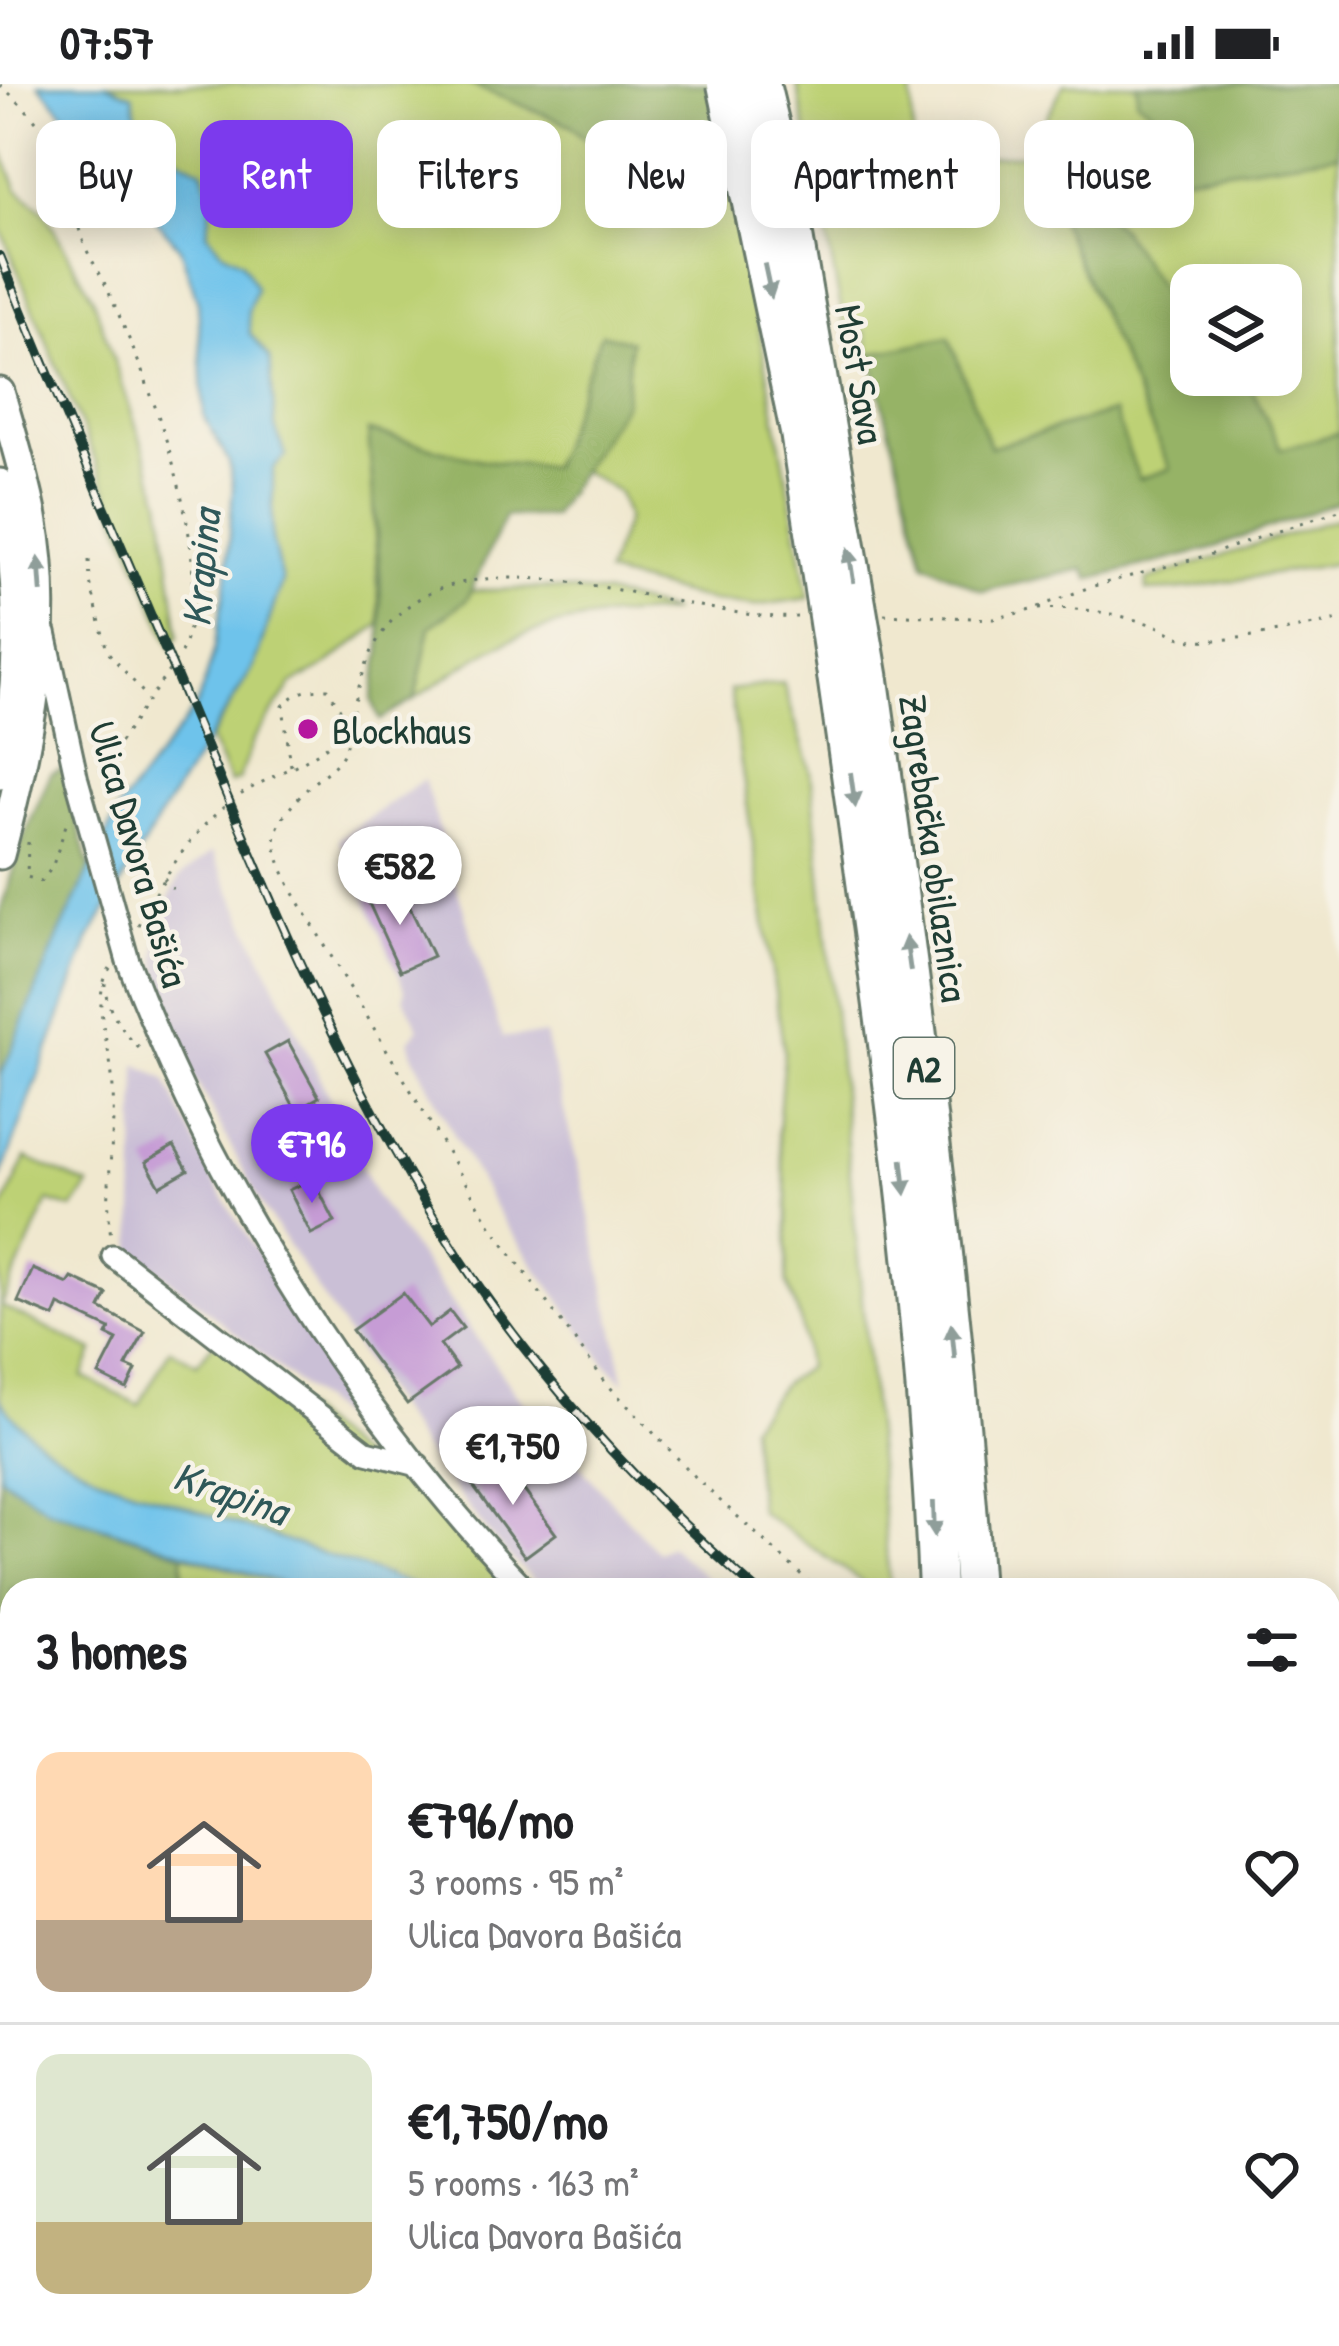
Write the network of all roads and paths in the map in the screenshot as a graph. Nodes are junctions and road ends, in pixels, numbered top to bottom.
1 (726, 84) edge
2 (761, 84) edge
3 (0, 85) edge
4 (0, 392) edge
5 (0, 483) edge
6 (89, 560) dead end
7 (1031, 610) dead end
8 (1339, 620) edge
9 (42, 621) junction
10 (853, 677) junction
11 (148, 699) junction
12 (348, 725) junction
13 (292, 768) junction
14 (82, 772) junction
15 (0, 774) edge
16 (238, 796) dead end
17 (70, 811) dead end
18 (28, 842) dead end
19 (0, 855) edge
20 (164, 878) dead end
21 (173, 889) dead end
22 (106, 974) dead end
23 (166, 1049) junction
24 (113, 1256) dead end
25 (948, 1453) junction
26 (418, 1466) junction
27 (514, 1578) edge
28 (805, 1578) edge
29 (938, 1578) edge
30 (972, 1578) edge

1 -> 10 highway, Most Sava / A2, bridge
10 -> 2 highway, Most Sava / A2, bridge
3 - 11 path
9 -> 4 main road
5 - 15 main road
6 - 11 path
7 - 8 path
9 - 14 street, Ulica Davora Bašića
9 - 19 main road
10 - 25 highway, Zagrebačka obilaznica / A2
11 - 14 path
12 - 13 path
12 - 13 path
12 - 28 path
13 - 16 path
14 - 23 street, Ulica Davora Bašića, bridge
17 - 18 path
20 - 21 path
22 - 23 path
23 - 26 street, Ulica Davora Bašića
24 - 26 street
25 -> 29 highway, A2
25 - 30 highway, A2
26 - 27 street, Ulica Davora Bašića

